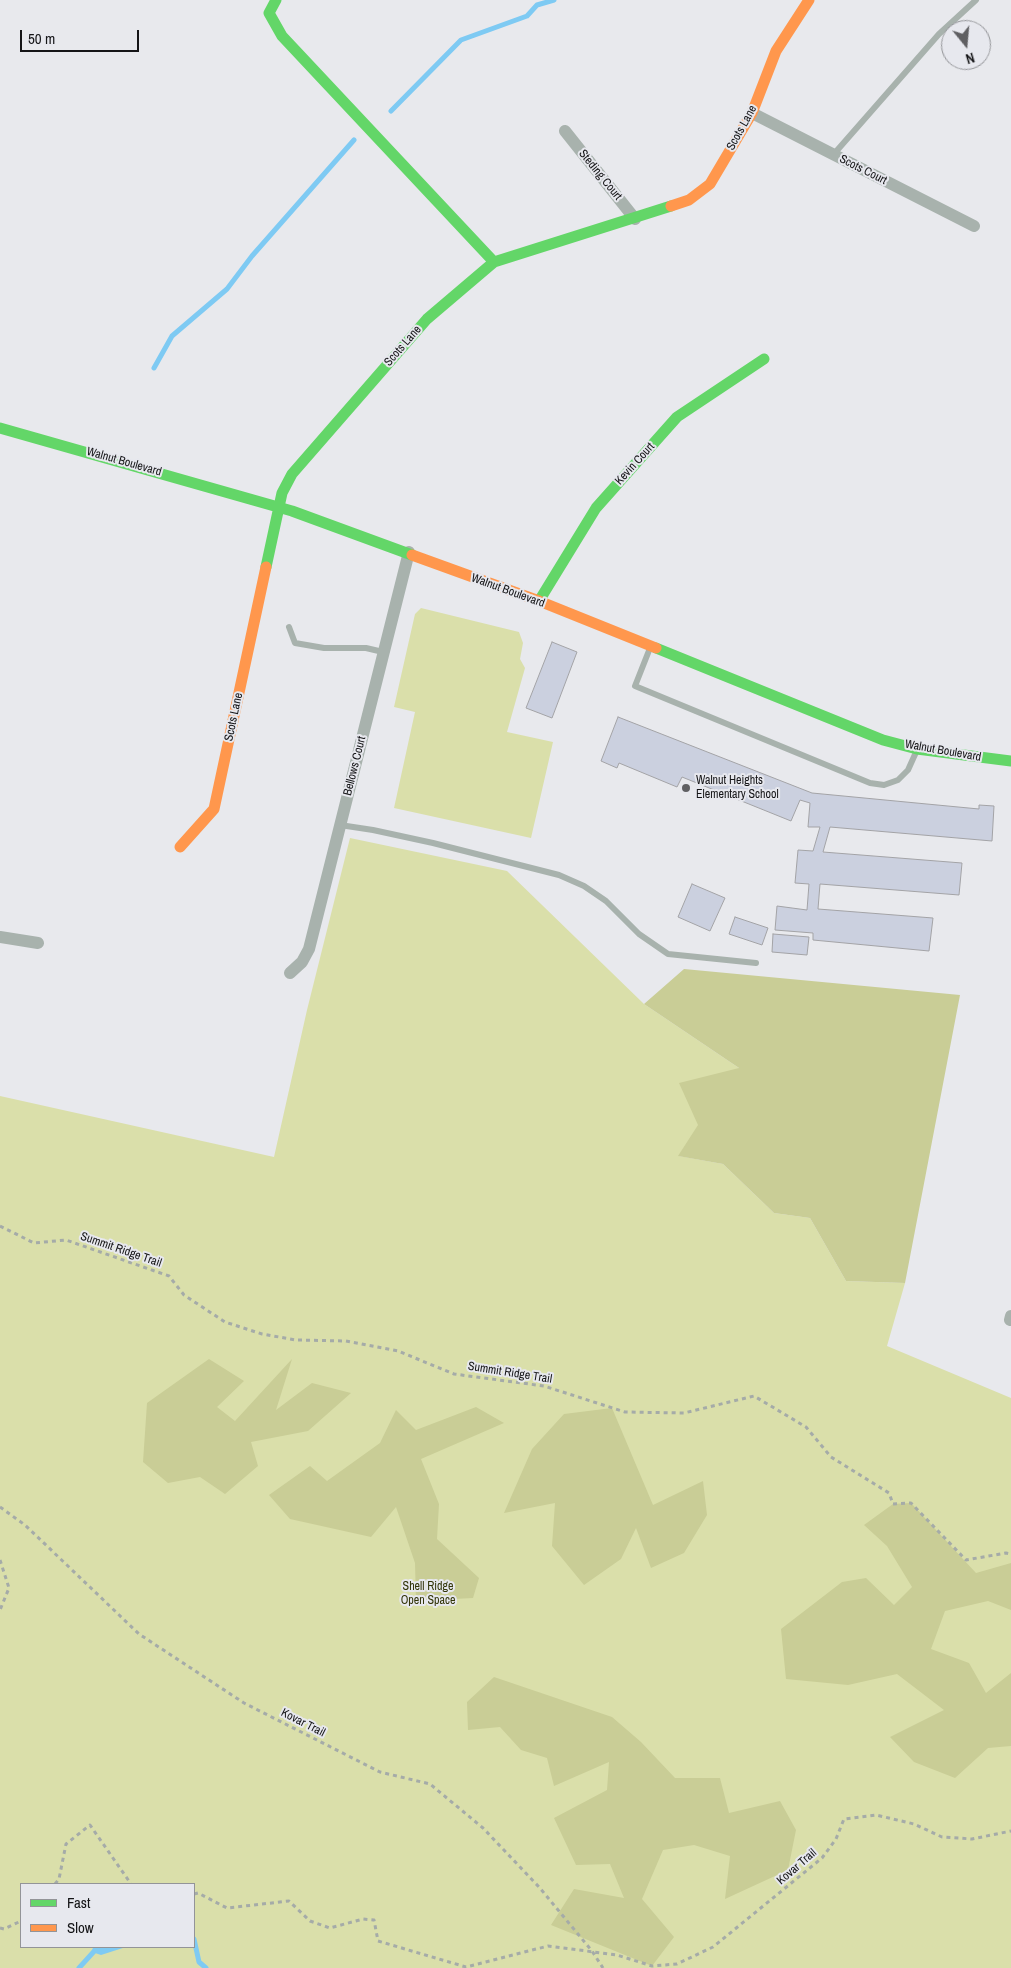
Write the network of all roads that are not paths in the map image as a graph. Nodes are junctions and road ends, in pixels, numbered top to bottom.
1 (276, 0) edge
2 (809, 0) edge
3 (976, 0) edge
4 (752, 114) junction
5 (565, 131) dead end
6 (833, 155) junction
7 (635, 219) junction
8 (974, 226) dead end
9 (494, 262) junction
10 (764, 359) dead end
11 (0, 428) edge
12 (279, 506) junction
13 (408, 552) junction
14 (539, 601) junction
15 (289, 627) dead end
16 (650, 647) junction
17 (383, 652) junction
18 (917, 749) junction
19 (1011, 761) edge
20 (340, 825) junction
21 (180, 847) dead end
22 (0, 937) edge
23 (38, 943) dead end
24 (756, 963) dead end
25 (290, 973) dead end

1 - 9 street
2 - 4 street, Scots Lane
3 - 6 lane
4 - 6 street, Scots Court
4 - 7 street, Scots Lane
5 - 7 street, Steding Court
6 - 8 street, Scots Court
7 - 9 street, Scots Lane
9 - 12 street, Scots Lane
10 - 14 street, Kevin Court
11 - 12 street, Walnut Boulevard
12 - 13 street, Walnut Boulevard
12 - 21 street, Scots Lane
13 - 14 street, Walnut Boulevard
13 - 17 street, Bellows Court
14 - 16 street, Walnut Boulevard
15 - 17 lane
16 - 18 street, Walnut Boulevard
16 - 18 lane
17 - 20 street, Bellows Court
18 - 19 street, Walnut Boulevard
20 - 24 lane
20 - 25 street, Bellows Court
22 - 23 street

